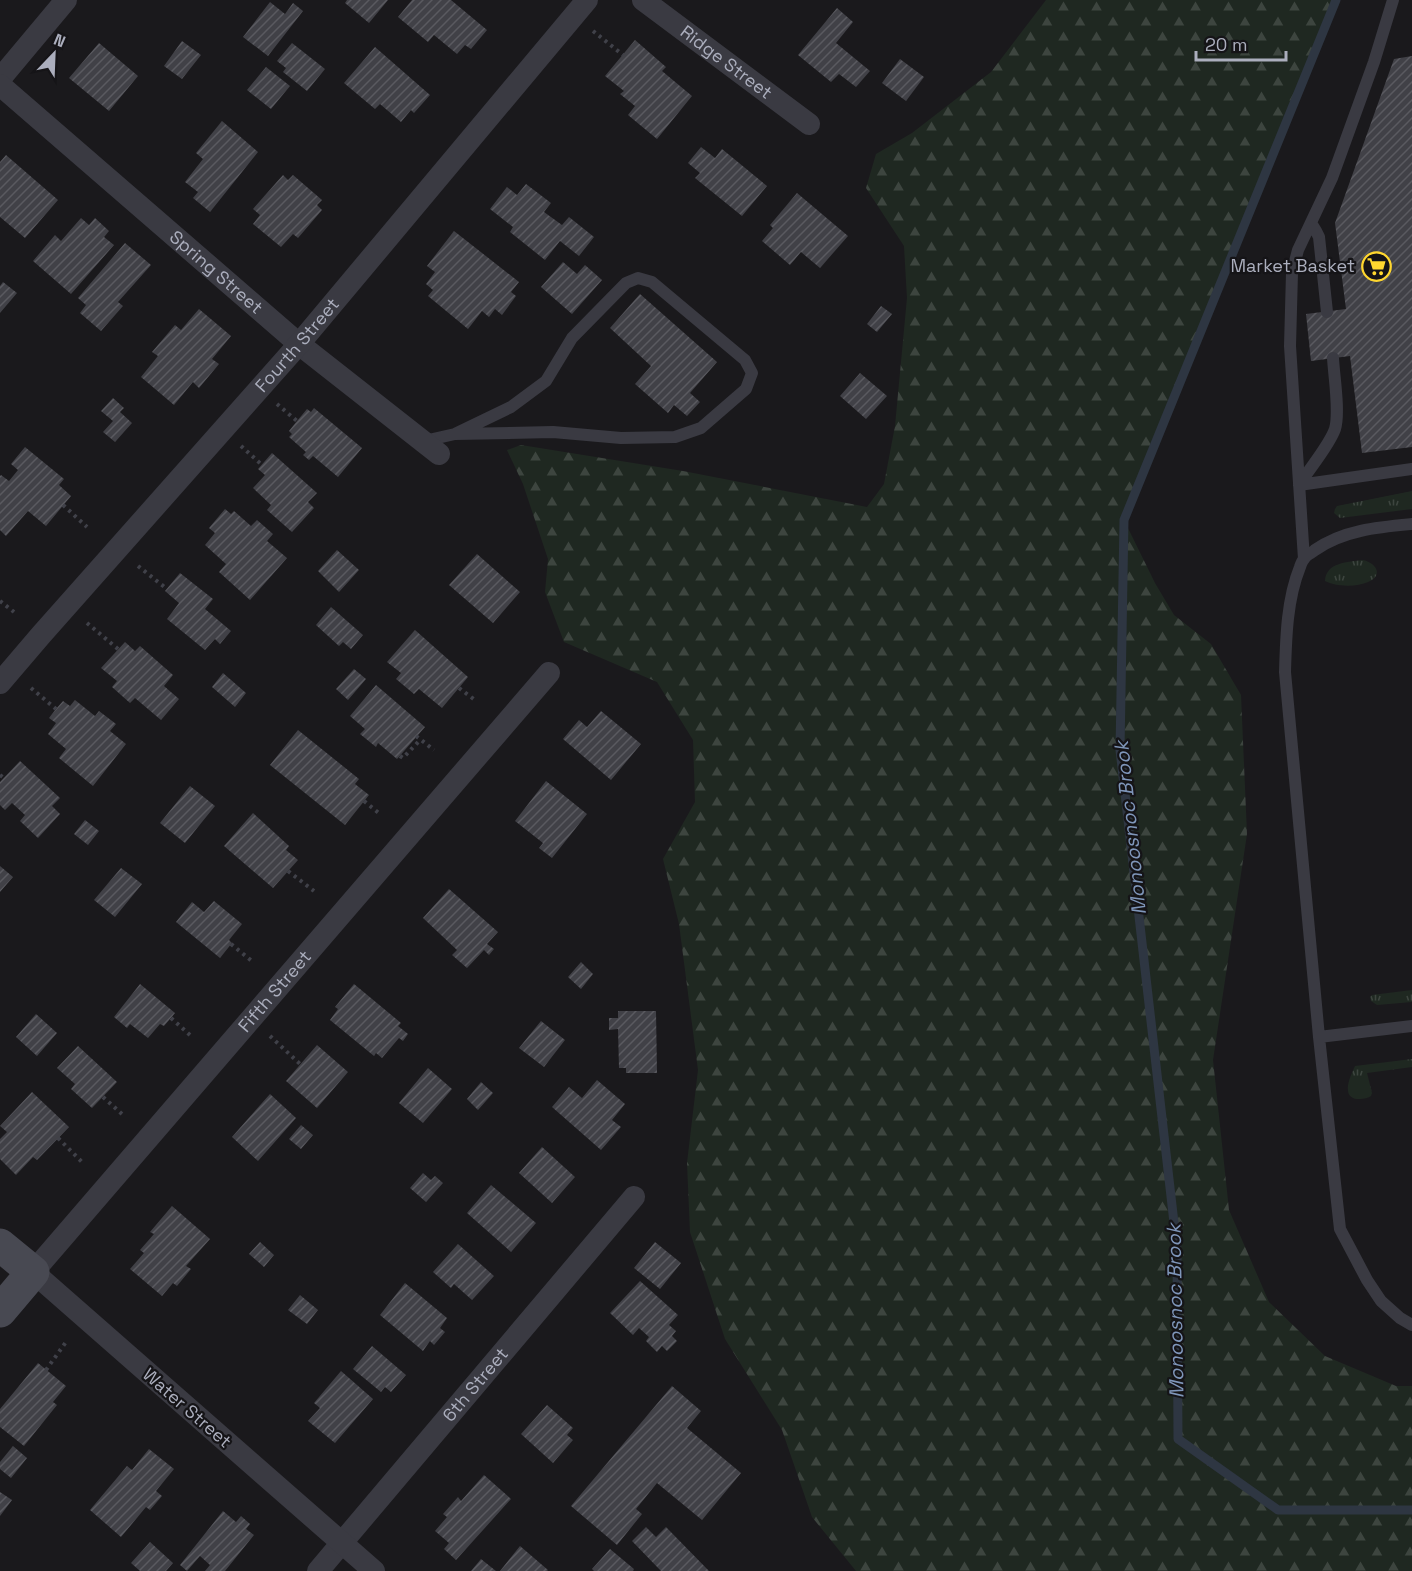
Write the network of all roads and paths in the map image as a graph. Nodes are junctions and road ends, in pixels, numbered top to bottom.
1 (66, 0) edge
2 (587, 0) edge
3 (643, 0) edge
4 (1394, 0) edge
5 (592, 30) dead end
6 (623, 55) dead end
7 (0, 79) edge
8 (0, 85) edge
9 (809, 124) dead end
10 (1311, 223) junction
11 (1327, 312) dead end
12 (299, 344) junction
13 (1333, 358) dead end
14 (274, 402) dead end
15 (297, 421) dead end
16 (455, 434) junction
17 (238, 444) dead end
18 (431, 447) joint
19 (262, 465) dead end
20 (1412, 469) edge
21 (1299, 484) junction
22 (63, 505) dead end
23 (1412, 524) edge
24 (87, 527) dead end
25 (1304, 559) junction
26 (135, 564) dead end
27 (167, 589) dead end
28 (0, 601) edge
29 (14, 612) dead end
30 (86, 622) dead end
31 (118, 649) dead end
32 (549, 673) dead end
33 (0, 683) edge
34 (30, 687) dead end
35 (459, 688) dead end
36 (475, 700) dead end
37 (56, 709) dead end
38 (434, 750) dead end
39 (400, 756) dead end
40 (364, 801) dead end
41 (380, 814) dead end
42 (288, 871) dead end
43 (314, 891) dead end
44 (231, 944) dead end
45 (253, 962) dead end
46 (171, 1018) dead end
47 (1412, 1026) edge
48 (191, 1036) dead end
49 (270, 1036) dead end
50 (1319, 1037) junction
51 (300, 1064) dead end
52 (103, 1097) dead end
53 (123, 1115) dead end
54 (58, 1138) dead end
55 (82, 1162) dead end
56 (634, 1197) dead end
57 (0, 1245) edge
58 (33, 1272) junction
59 (0, 1311) edge
60 (1412, 1326) edge
61 (66, 1342) dead end
62 (46, 1370) dead end
63 (341, 1543) junction
64 (318, 1571) edge
65 (374, 1571) edge

1 - 7 street
2 - 12 street, Fourth Street
3 - 9 street, Ridge Street
4 - 10 lane
5 - 6 path
8 - 12 street, Spring Street
10 - 11 lane
10 - 21 lane
12 - 18 street, Spring Street
12 - 33 street, Fourth Street
13 - 21 lane
14 - 15 path
16 - 16 lane
16 - 18 lane
17 - 19 path
20 - 21 lane
21 - 25 lane
22 - 24 path
23 - 25 lane
25 - 50 lane
26 - 27 path
28 - 29 path
30 - 31 path
32 - 58 street, Fifth Street
34 - 37 path
35 - 36 path
38 - 39 path
40 - 41 path
42 - 43 path
44 - 45 path
46 - 48 path
47 - 50 lane
49 - 51 path
50 - 60 lane
52 - 53 path
54 - 55 path
56 - 63 street, 6th Street
57 - 58 street, Water Street
58 - 59 street, Fifth Street
58 - 63 street, Water Street
61 - 62 path
63 - 64 street, 6th Street
63 - 65 street, Water Street

